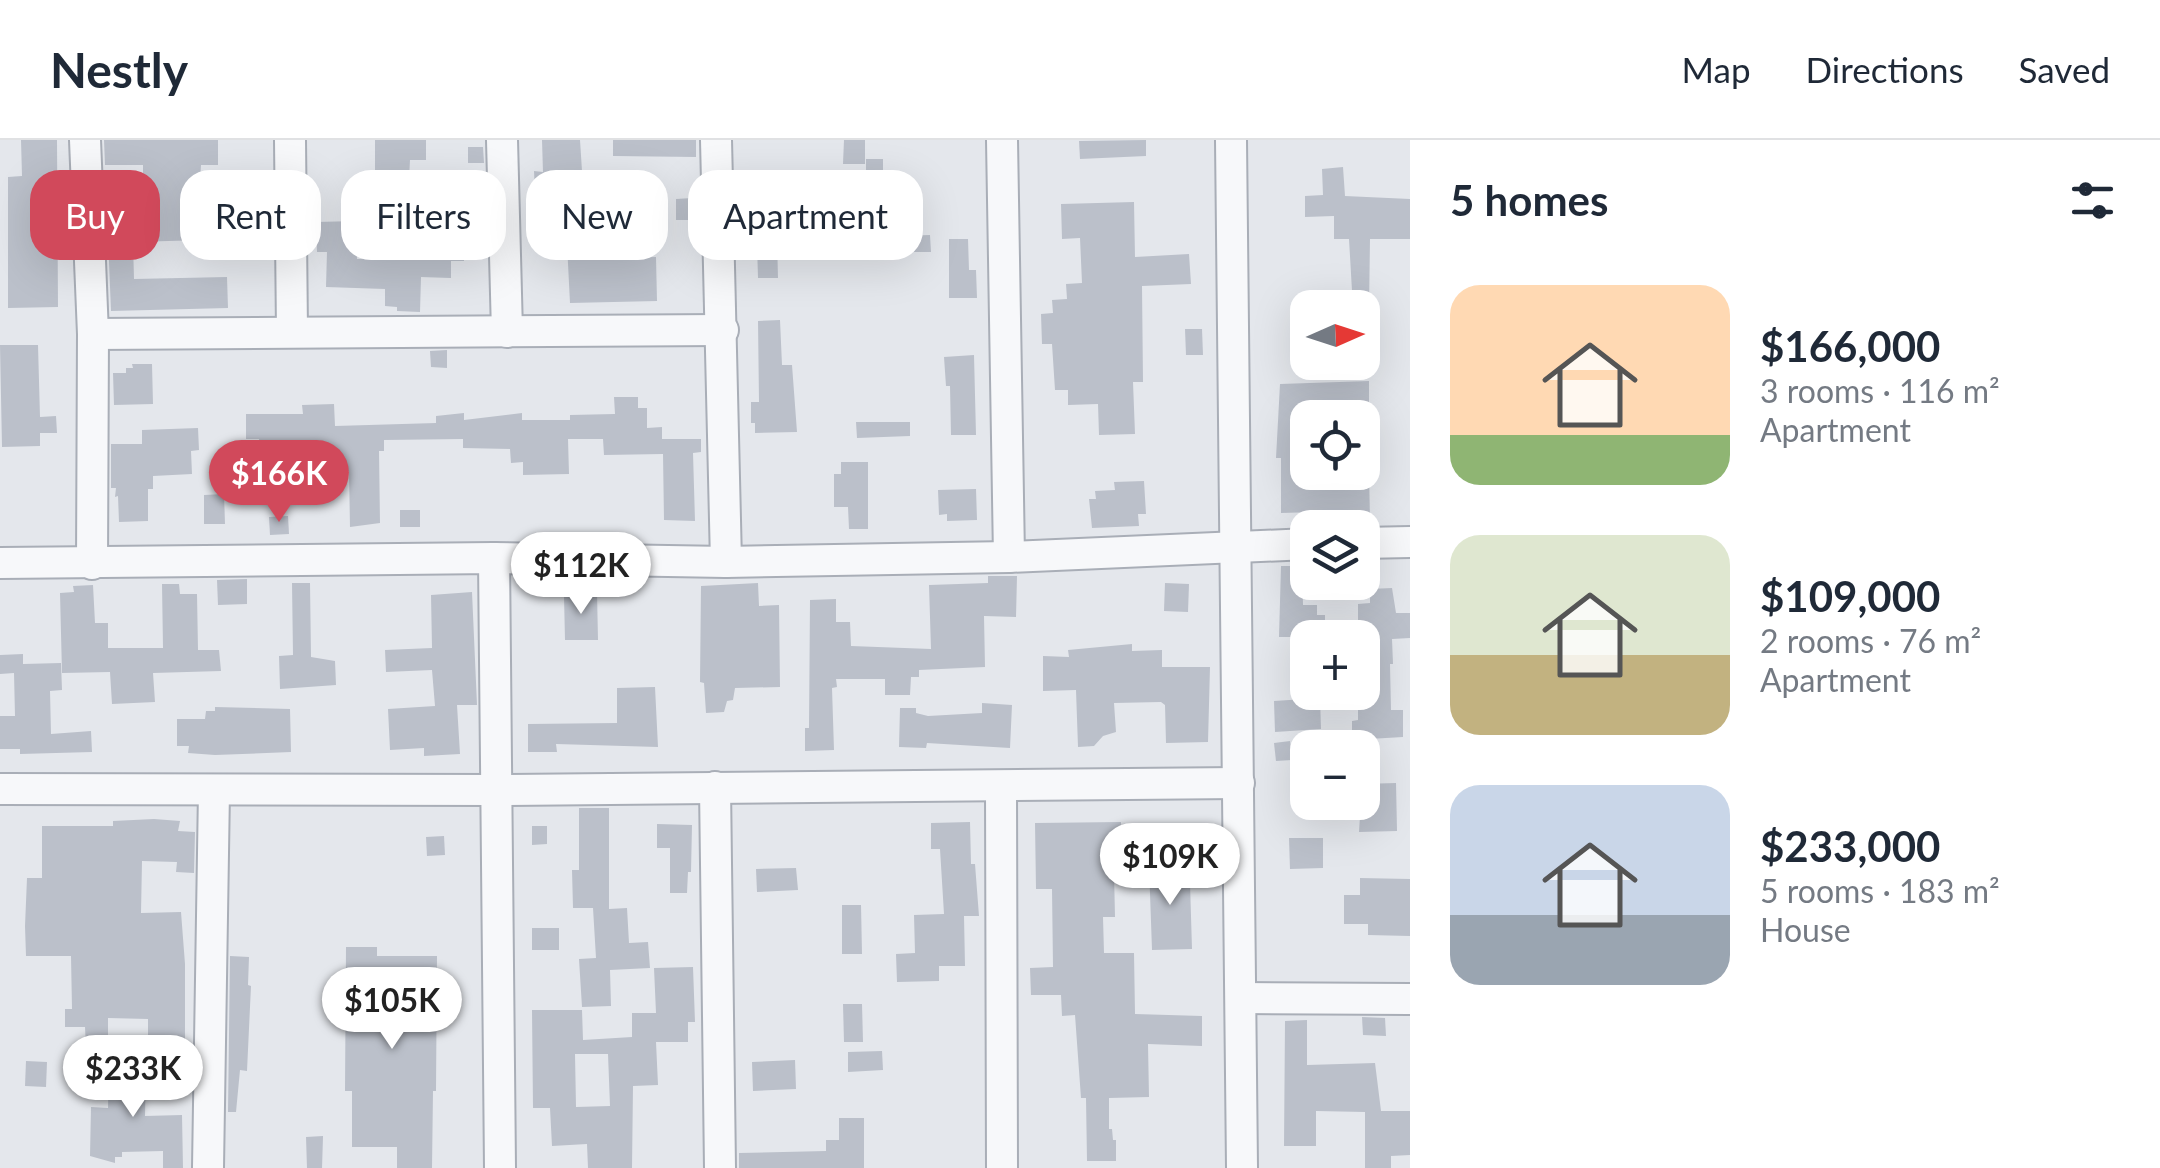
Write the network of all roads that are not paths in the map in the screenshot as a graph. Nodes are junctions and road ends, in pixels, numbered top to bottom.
1 (85, 140) edge
2 (290, 140) edge
3 (502, 140) edge
4 (716, 140) edge
5 (1002, 140) edge
6 (1231, 140) edge
7 (723, 330) junction
8 (292, 331) junction
9 (507, 332) junction
10 (93, 334) junction
11 (1410, 542) edge
12 (1380, 543) edge
13 (1290, 544) edge
14 (1236, 545) junction
15 (1009, 556) junction
16 (494, 558) junction
17 (726, 562) junction
18 (0, 563) edge
19 (92, 564) junction
20 (1239, 784) junction
21 (715, 787) junction
22 (1001, 788) junction
23 (0, 789) edge
24 (214, 790) junction
25 (497, 790) junction
26 (1241, 998) junction
27 (1410, 999) edge
28 (208, 1168) edge
29 (500, 1168) edge
30 (720, 1168) edge
31 (1002, 1168) edge
32 (1242, 1168) edge

1 - 10 street
2 - 8 street
3 - 9 street
4 - 7 street
5 - 15 street
6 - 14 street
7 - 9 street
7 - 17 street
8 - 9 street
8 - 10 street
10 - 19 street
11 - 12 street
13 - 14 street
14 - 15 street
14 - 20 street
15 - 17 street
16 - 17 street
16 - 19 street
16 - 25 street
18 - 19 street
20 - 22 street
20 - 26 street
21 - 22 street
21 - 25 street
21 - 30 street
22 - 31 street
23 - 24 street
24 - 25 street
24 - 28 street
25 - 29 street
26 - 27 street
26 - 32 street

